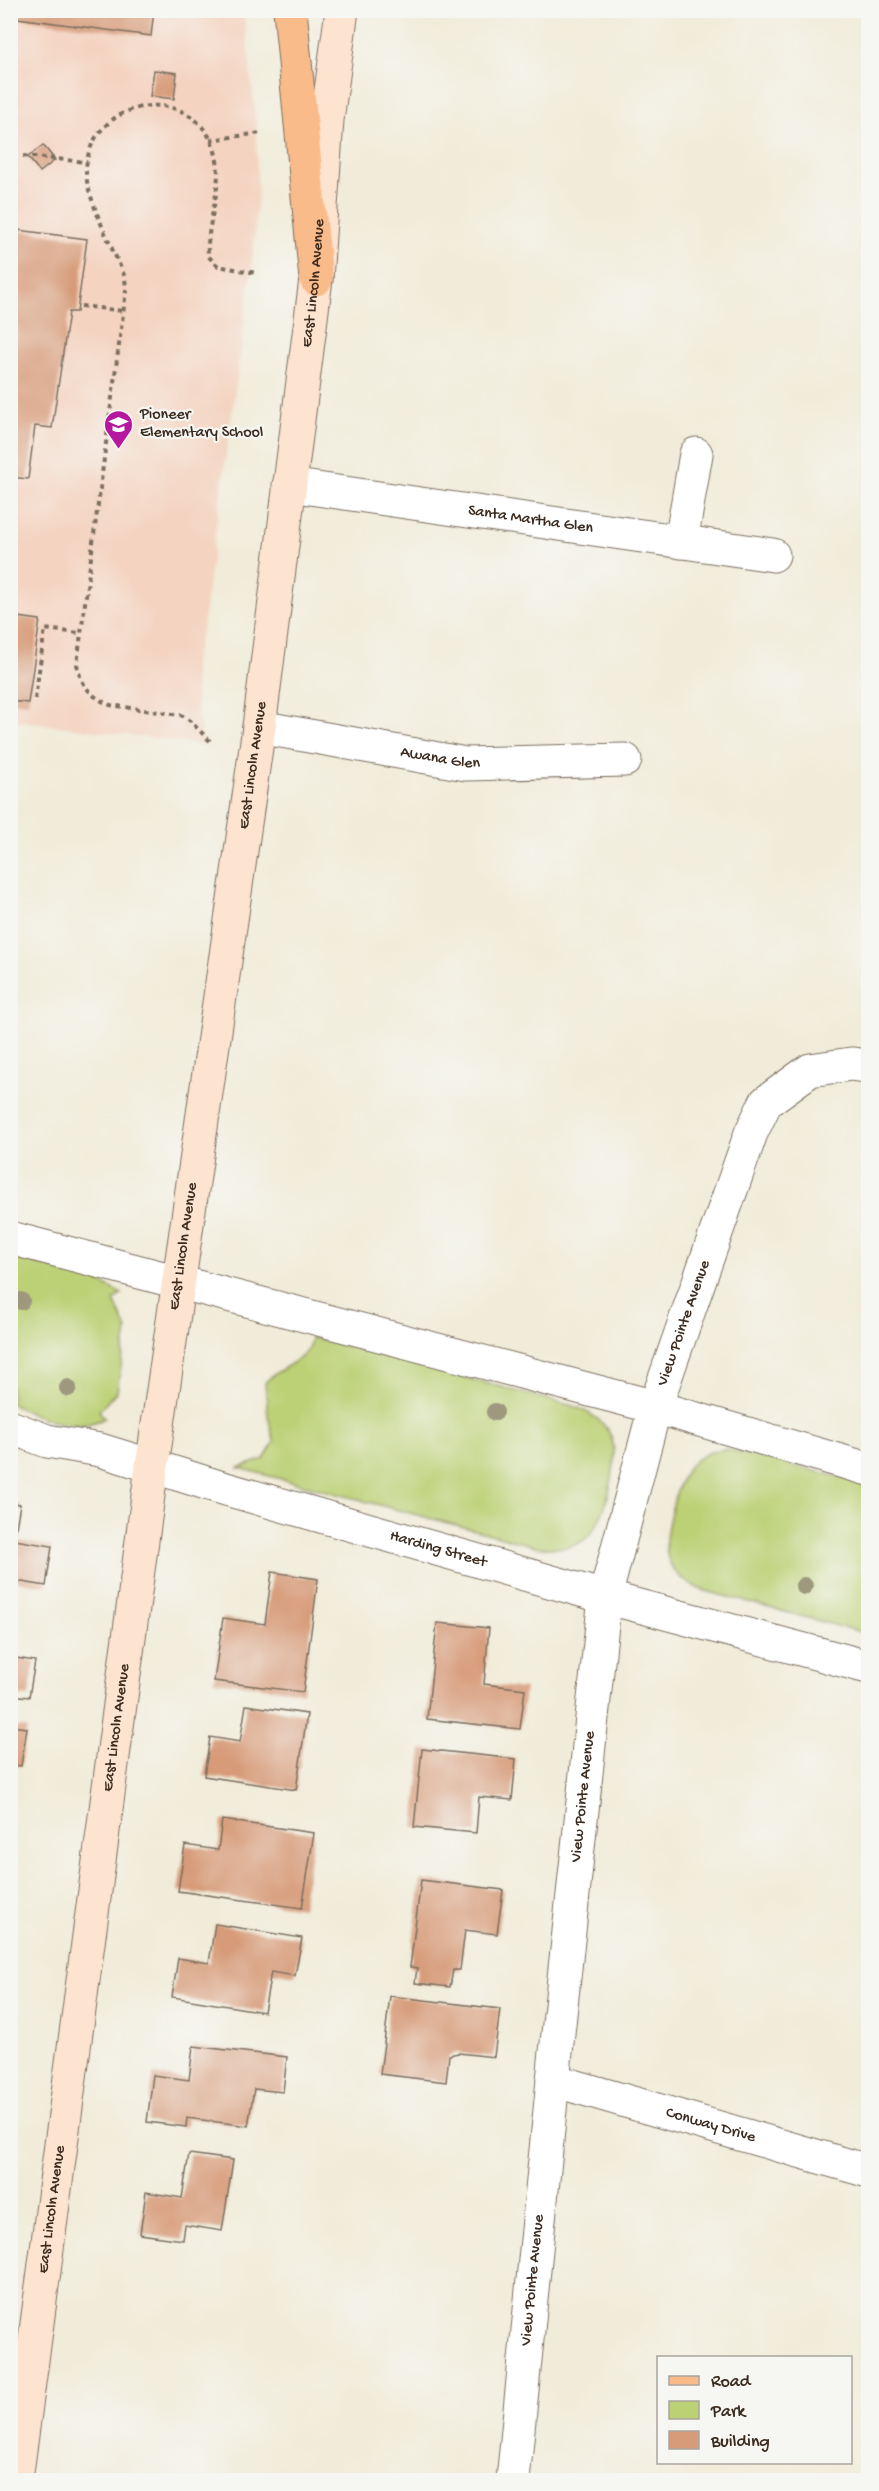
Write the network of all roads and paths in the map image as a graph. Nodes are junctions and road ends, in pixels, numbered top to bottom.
1 (290, 10) edge
2 (342, 10) edge
3 (261, 133) dead end
4 (210, 140) junction
5 (23, 156) dead end
6 (87, 162) junction
7 (256, 273) dead end
8 (316, 279) junction
9 (81, 306) dead end
10 (124, 311) junction
11 (696, 454) dead end
12 (289, 485) junction
13 (681, 542) junction
14 (773, 555) dead end
15 (80, 633) junction
16 (35, 699) dead end
17 (259, 727) junction
18 (210, 741) dead end
19 (625, 760) dead end
20 (868, 1066) edge
21 (10, 1238) edge
22 (178, 1282) junction
23 (655, 1407) junction
24 (10, 1427) edge
25 (152, 1466) junction
26 (868, 1469) edge
27 (605, 1596) junction
28 (868, 1666) edge
29 (553, 2080) junction
30 (868, 2171) edge
31 (16, 2481) edge
32 (513, 2481) edge

1 - 8 main road
2 - 8 main road, East Lincoln Avenue
3 - 4 path
4 - 6 path
4 - 7 path
5 - 6 path
6 - 10 path
8 - 12 main road, East Lincoln Avenue
9 - 10 path
10 - 15 path
11 - 13 street
12 - 13 street, Santa Martha Glen
12 - 17 main road, East Lincoln Avenue
13 - 14 street, Santa Martha Glen
15 - 16 path
15 - 18 path
17 - 19 street, Awana Glen
17 - 22 main road, East Lincoln Avenue
20 - 23 street, View Pointe Avenue
21 - 22 street
22 - 23 street
22 - 25 main road, East Lincoln Avenue
23 - 26 street
23 - 27 street, View Pointe Avenue
24 - 25 street, Harding Street
25 - 27 street, Harding Street
25 - 31 main road, East Lincoln Avenue
27 - 28 street, Harding Street
27 - 29 street, View Pointe Avenue
29 - 30 street, Conway Drive
29 - 32 street, View Pointe Avenue

